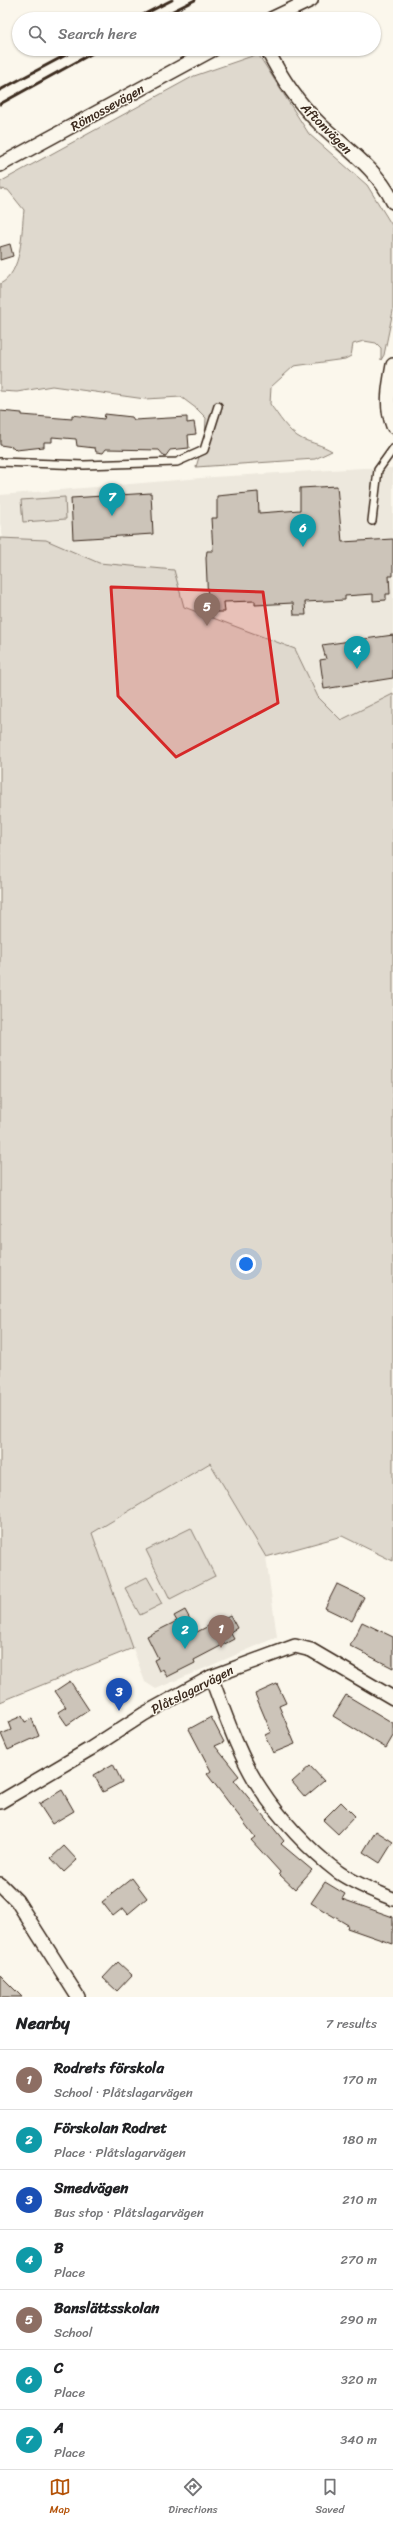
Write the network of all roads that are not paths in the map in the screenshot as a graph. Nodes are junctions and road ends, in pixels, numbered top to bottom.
1 (311, 0) edge
2 (286, 12) edge
3 (201, 56) edge
4 (270, 56) edge
5 (0, 166) edge
6 (393, 202) edge
7 (393, 365) edge
8 (218, 406) dead end
9 (393, 426) edge
10 (393, 449) edge
11 (0, 462) edge
12 (372, 521) dead end
13 (211, 1677) junction
14 (393, 1698) edge
15 (0, 1802) edge
16 (0, 1884) edge
17 (393, 1898) edge
18 (78, 1997) edge

1 - 2 street
3 - 5 street, Römossevägen
4 - 6 street, Aftonvägen
7 - 9 street
8 - 11 lane
10 - 12 lane
13 - 14 street, Plåtslagarvägen
13 - 15 street, Plåtslagarvägen
13 - 17 street
16 - 18 street

